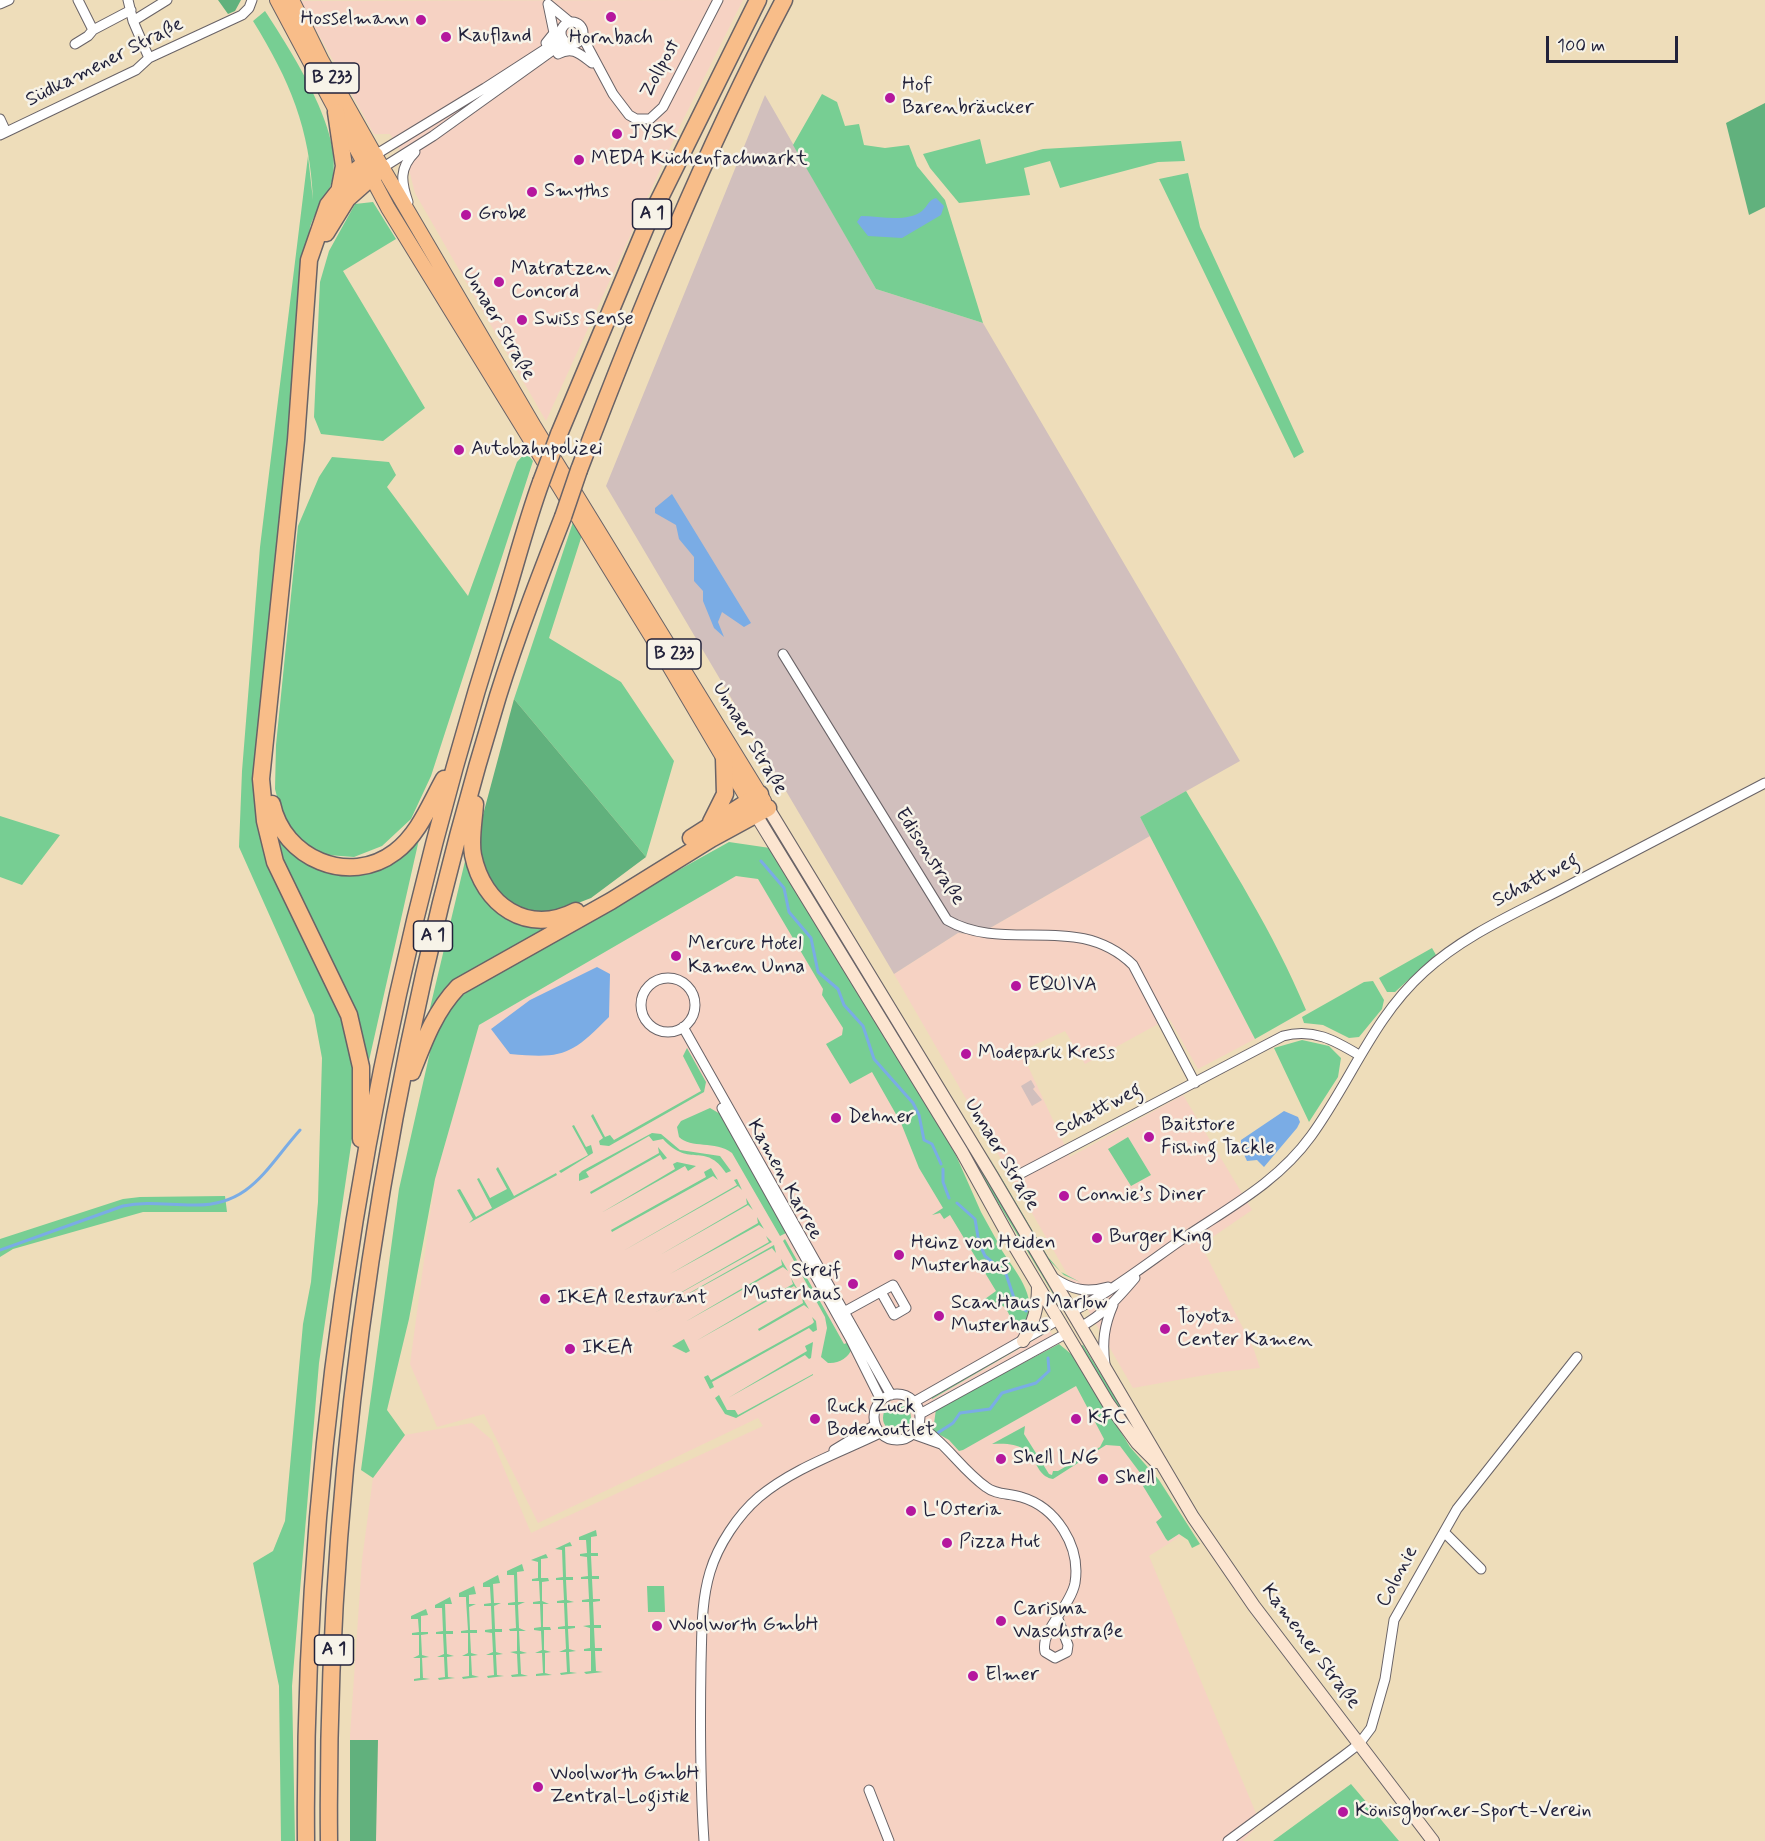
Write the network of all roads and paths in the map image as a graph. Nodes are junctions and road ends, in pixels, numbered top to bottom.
1 (9, 0) edge
2 (78, 0) edge
3 (128, 0) edge
4 (167, 0) edge
5 (252, 0) edge
6 (277, 0) edge
7 (292, 0) edge
8 (718, 0) edge
9 (758, 0) edge
10 (784, 0) edge
11 (545, 2) edge
12 (0, 4) edge
13 (131, 10) junction
14 (133, 21) junction
15 (565, 28) junction
16 (93, 30) junction
17 (576, 41) junction
18 (75, 44) dead end
19 (149, 58) junction
20 (540, 62) junction
21 (525, 63) junction
22 (592, 63) junction
23 (601, 73) junction
24 (336, 112) junction
25 (0, 119) edge
26 (3, 134) edge
27 (422, 143) junction
28 (373, 166) junction
29 (340, 188) junction
30 (416, 221) junction
31 (783, 654) dead end
32 (456, 757) junction
33 (724, 758) junction
34 (478, 765) junction
35 (1765, 783) edge
36 (758, 804) junction
37 (707, 828) junction
38 (683, 1027) junction
39 (1359, 1055) junction
40 (1195, 1083) junction
41 (397, 1109) junction
42 (1020, 1174) dead end
43 (361, 1181) junction
44 (1140, 1271) junction
45 (1051, 1276) junction
46 (1038, 1285) junction
47 (1116, 1285) junction
48 (881, 1292) dead end
49 (1115, 1302) junction
50 (1071, 1312) junction
51 (842, 1314) junction
52 (1058, 1320) junction
53 (1080, 1327) junction
54 (1067, 1333) junction
55 (1023, 1341) junction
56 (1577, 1357) dead end
57 (1106, 1370) junction
58 (891, 1395) junction
59 (881, 1400) junction
60 (914, 1401) junction
61 (919, 1419) junction
62 (878, 1429) junction
63 (913, 1434) junction
64 (937, 1440) junction
65 (1165, 1471) junction
66 (1444, 1532) junction
67 (1480, 1569) dead end
68 (1058, 1619) dead end
69 (1359, 1744) junction
70 (869, 1790) dead end
71 (306, 1841) edge
72 (329, 1841) edge
73 (704, 1841) edge
74 (889, 1841) edge
75 (1228, 1841) edge
76 (1433, 1841) edge

1 - 12 street
2 - 16 street
3 - 13 street
4 - 14 street
5 - 19 street, Südkamener Straße
6 - 24 main road, Unnaer Straße / B 233
7 - 28 main road, Unnaer Straße / B 233
8 - 23 street, Zollpost
9 - 32 highway, A 1, bridge
10 - 34 highway, A 1, bridge
11 - 15 street
11 - 21 street
13 - 14 street
13 - 16 street
14 - 19 street
15 - 17 street
15 - 17 street
15 - 21 street
16 - 18 street
17 - 20 street, Zollpost
17 - 22 street, Zollpost
17 - 23 street, Zollpost
19 - 26 street, Südkamener Straße
20 - 22 street, Zollpost
20 - 27 street, Zollpost
21 - 28 street
22 - 23 street, Zollpost
24 - 28 main road, Unnaer Straße / B 233
24 - 29 highway
25 - 26 street
27 - 28 street, Zollpost
27 - 30 street, Zollpost
28 - 29 highway
28 - 30 main road, Unnaer Straße / B 233
28 - 32 highway
28 - 33 main road, Unnaer Straße / B 233
29 - 43 highway
30 - 36 main road, Unnaer Straße / B 233
31 - 40 street, Edisonstraße
32 - 43 highway, A 1
33 - 36 main road, Unnaer Straße / B 233
33 - 37 highway
34 - 37 highway
34 - 41 highway, A 1
35 - 39 street, Schattweg
36 - 37 highway
36 - 41 highway
36 - 45 main road, Unnaer Straße
36 - 46 main road, Unnaer Straße
38 - 38 street
38 - 51 street, Kamen Karree
39 - 40 street, Schattweg
39 - 44 street, Schattweg
40 - 42 street, Schattweg
41 - 72 highway, A 1
43 - 71 highway, A 1
44 - 47 street, Schattweg
44 - 49 street, Schattweg
45 - 47 street, Schattweg
45 - 50 main road, Unnaer Straße
46 - 52 main road, Unnaer Straße
46 - 55 main road
47 - 50 street, Schattweg
48 - 51 street
49 - 53 street, Schattweg
49 - 57 street, Schattweg
50 - 52 main road
50 - 53 main road, Unnaer Straße
51 - 58 street, Kamen Karree
51 - 59 street, Kamen Karree
52 - 54 main road, Unnaer Straße
52 - 55 street
53 - 54 main road, Schattweg
53 - 57 main road, Unnaer Straße
54 - 61 street
54 - 65 main road, Unnaer Straße
55 - 60 street
56 - 66 street, Colonie
57 - 65 main road, Unnaer Straße
58 - 59 street
58 - 60 street
59 - 62 street
60 - 61 street
61 - 63 street
61 - 64 street
62 - 63 street
62 - 73 street
63 - 64 street
64 - 68 street
65 - 69 main road, Kamener Straße
66 - 67 street, Colonie
66 - 69 street, Colonie
69 - 75 street
69 - 76 main road, Kamener Straße
70 - 74 street

